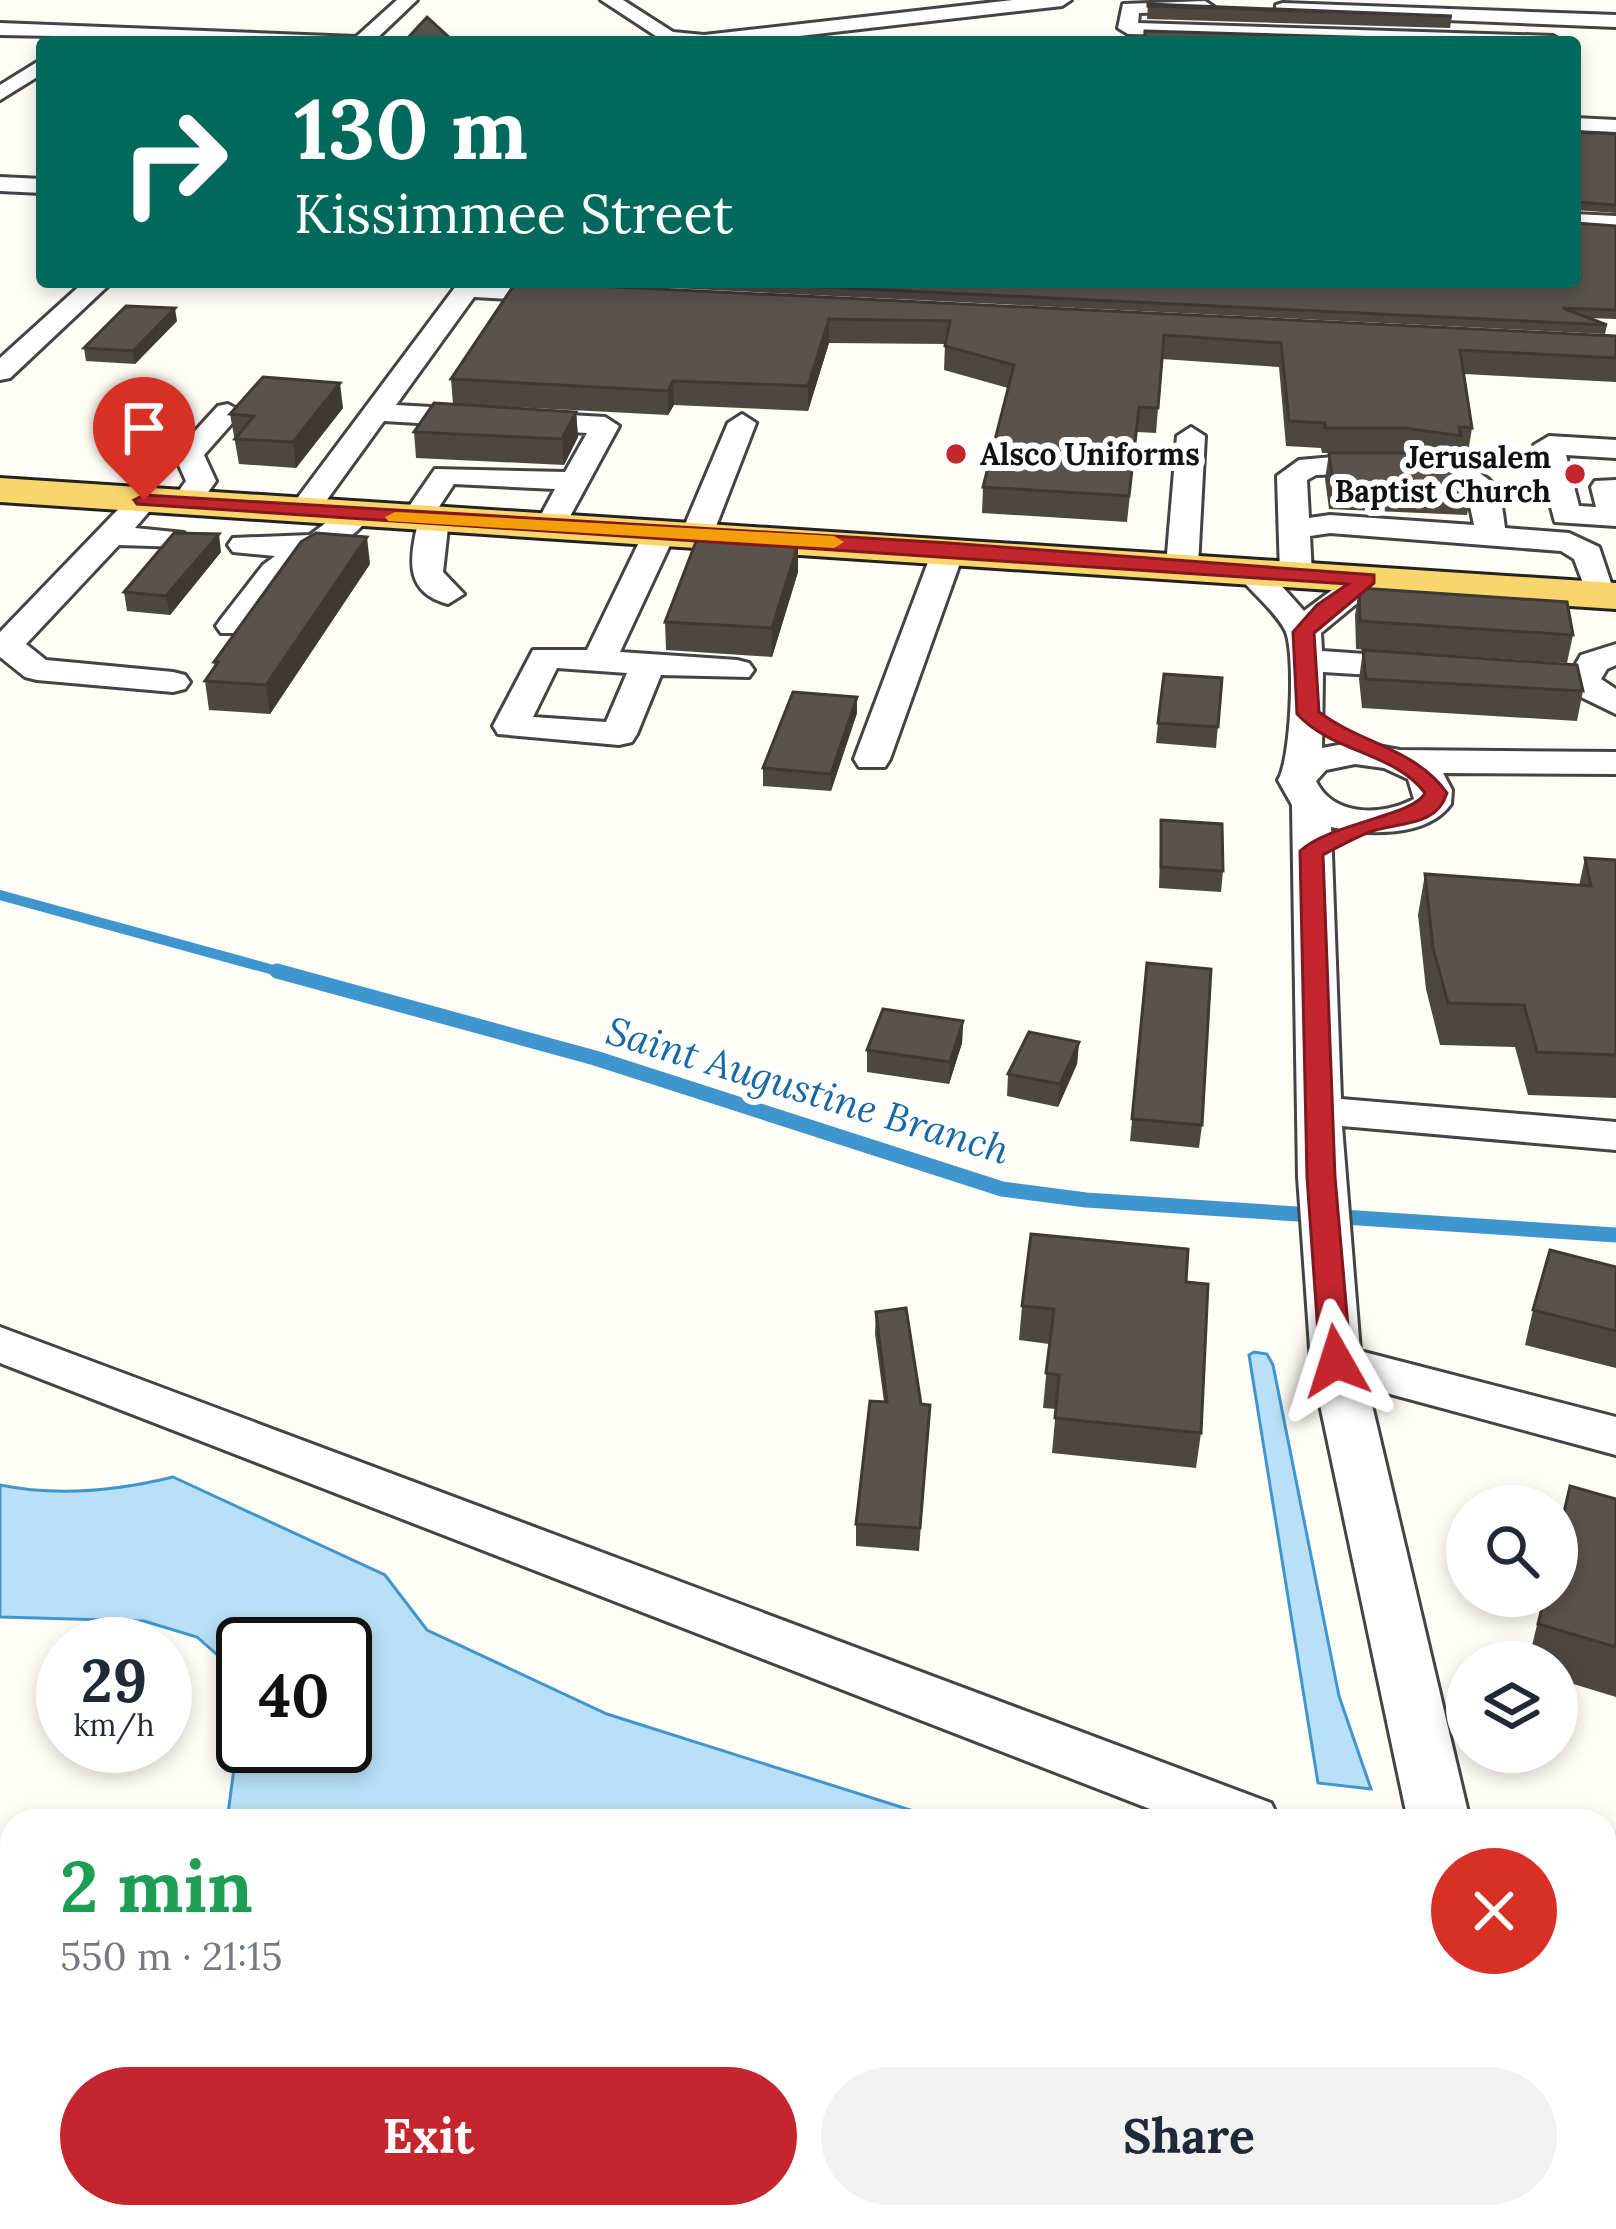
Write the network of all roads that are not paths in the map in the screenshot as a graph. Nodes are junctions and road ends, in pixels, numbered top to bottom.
1 (409, 0) edge
2 (610, 0) edge
3 (1062, 0) edge
4 (1364, 0) edge
5 (1570, 4) edge
6 (1219, 7) edge
7 (1265, 9) edge
8 (121, 11) dead end
9 (1616, 21) edge
10 (0, 29) edge
11 (73, 36) edge
12 (84, 36) edge
13 (369, 36) edge
14 (666, 36) edge
15 (751, 36) edge
16 (1371, 36) edge
17 (36, 69) edge
18 (0, 94) edge
19 (1581, 124) edge
20 (1616, 126) edge
21 (36, 186) edge
22 (3, 187) edge
23 (1581, 221) edge
24 (1616, 223) edge
25 (92, 288) edge
26 (468, 288) edge
27 (506, 288) edge
28 (589, 295) edge
29 (0, 372) edge
30 (373, 402) junction
31 (228, 412) edge
32 (742, 423) dead end
33 (1191, 436) dead end
34 (1616, 449) edge
35 (574, 481) junction
36 (1606, 487) dead end
37 (0, 490) edge
38 (144, 500) junction
39 (425, 519) junction
40 (294, 524) junction
41 (550, 526) junction
42 (187, 529) junction
43 (1294, 529) junction
44 (678, 533) junction
45 (1491, 534) junction
46 (110, 536) junction
47 (244, 545) junction
48 (949, 549) junction
49 (1182, 566) junction
50 (1251, 571) junction
51 (1296, 574) junction
52 (1367, 579) junction
53 (448, 594) dead end
54 (1609, 596) edge
55 (233, 626) edge
56 (1304, 646) junction
57 (1616, 654) edge
58 (599, 661) junction
59 (648, 664) junction
60 (737, 670) dead end
61 (1450, 670) edge
62 (1540, 676) edge
63 (1584, 679) junction
64 (173, 682) dead end
65 (1616, 703) edge
66 (1308, 714) junction
67 (872, 758) dead end
68 (1389, 758) junction
69 (1616, 763) edge
70 (1475, 765) junction
71 (1306, 786) junction
72 (1436, 793) junction
73 (1379, 822) junction
74 (1312, 851) junction
75 (1318, 1110) junction
76 (1616, 1136) edge
77 (0, 1344) edge
78 (1336, 1361) junction
79 (1616, 1436) edge
80 (1218, 1809) edge
81 (1436, 1809) edge

1 - 13 street
2 - 14 street
3 - 15 street
4 - 5 street
6 - 16 street
7 - 9 street
8 - 12 street
10 - 11 street
17 - 18 street
19 - 20 street
21 - 22 street
23 - 24 street
25 - 29 street
26 - 30 street
27 - 28 street
30 - 35 street
30 - 40 street
31 - 42 street
32 - 44 street
33 - 49 street
34 - 36 street
35 - 39 street
35 - 41 street
37 - 38 main road
38 - 42 main road
38 - 46 street
39 - 40 main road
39 - 41 main road
39 - 53 street
40 - 42 main road
40 - 47 street
40 - 47 street
40 - 55 street
41 - 44 main road
42 - 46 street
42 - 47 street
43 - 45 street
43 - 45 street
43 - 51 street
44 - 48 main road
44 - 58 street
45 - 54 street
46 - 64 street
48 - 49 main road
48 - 67 street
49 - 50 main road
50 - 51 main road
50 - 56 street
51 - 52 main road
52 - 54 main road
52 - 56 street
56 - 61 street
56 - 66 street
57 - 63 street
58 - 59 street
58 - 59 street
59 - 60 street
62 - 63 street
63 - 65 street
66 - 68 street
66 - 71 street
68 - 70 street
68 - 71 street
68 - 72 street
69 - 70 street
70 - 72 street
71 - 73 street
71 - 74 street
72 - 73 street
73 - 74 street
74 - 75 street
75 - 76 street
75 - 78 street
77 - 80 street
78 - 79 street
78 - 81 street

